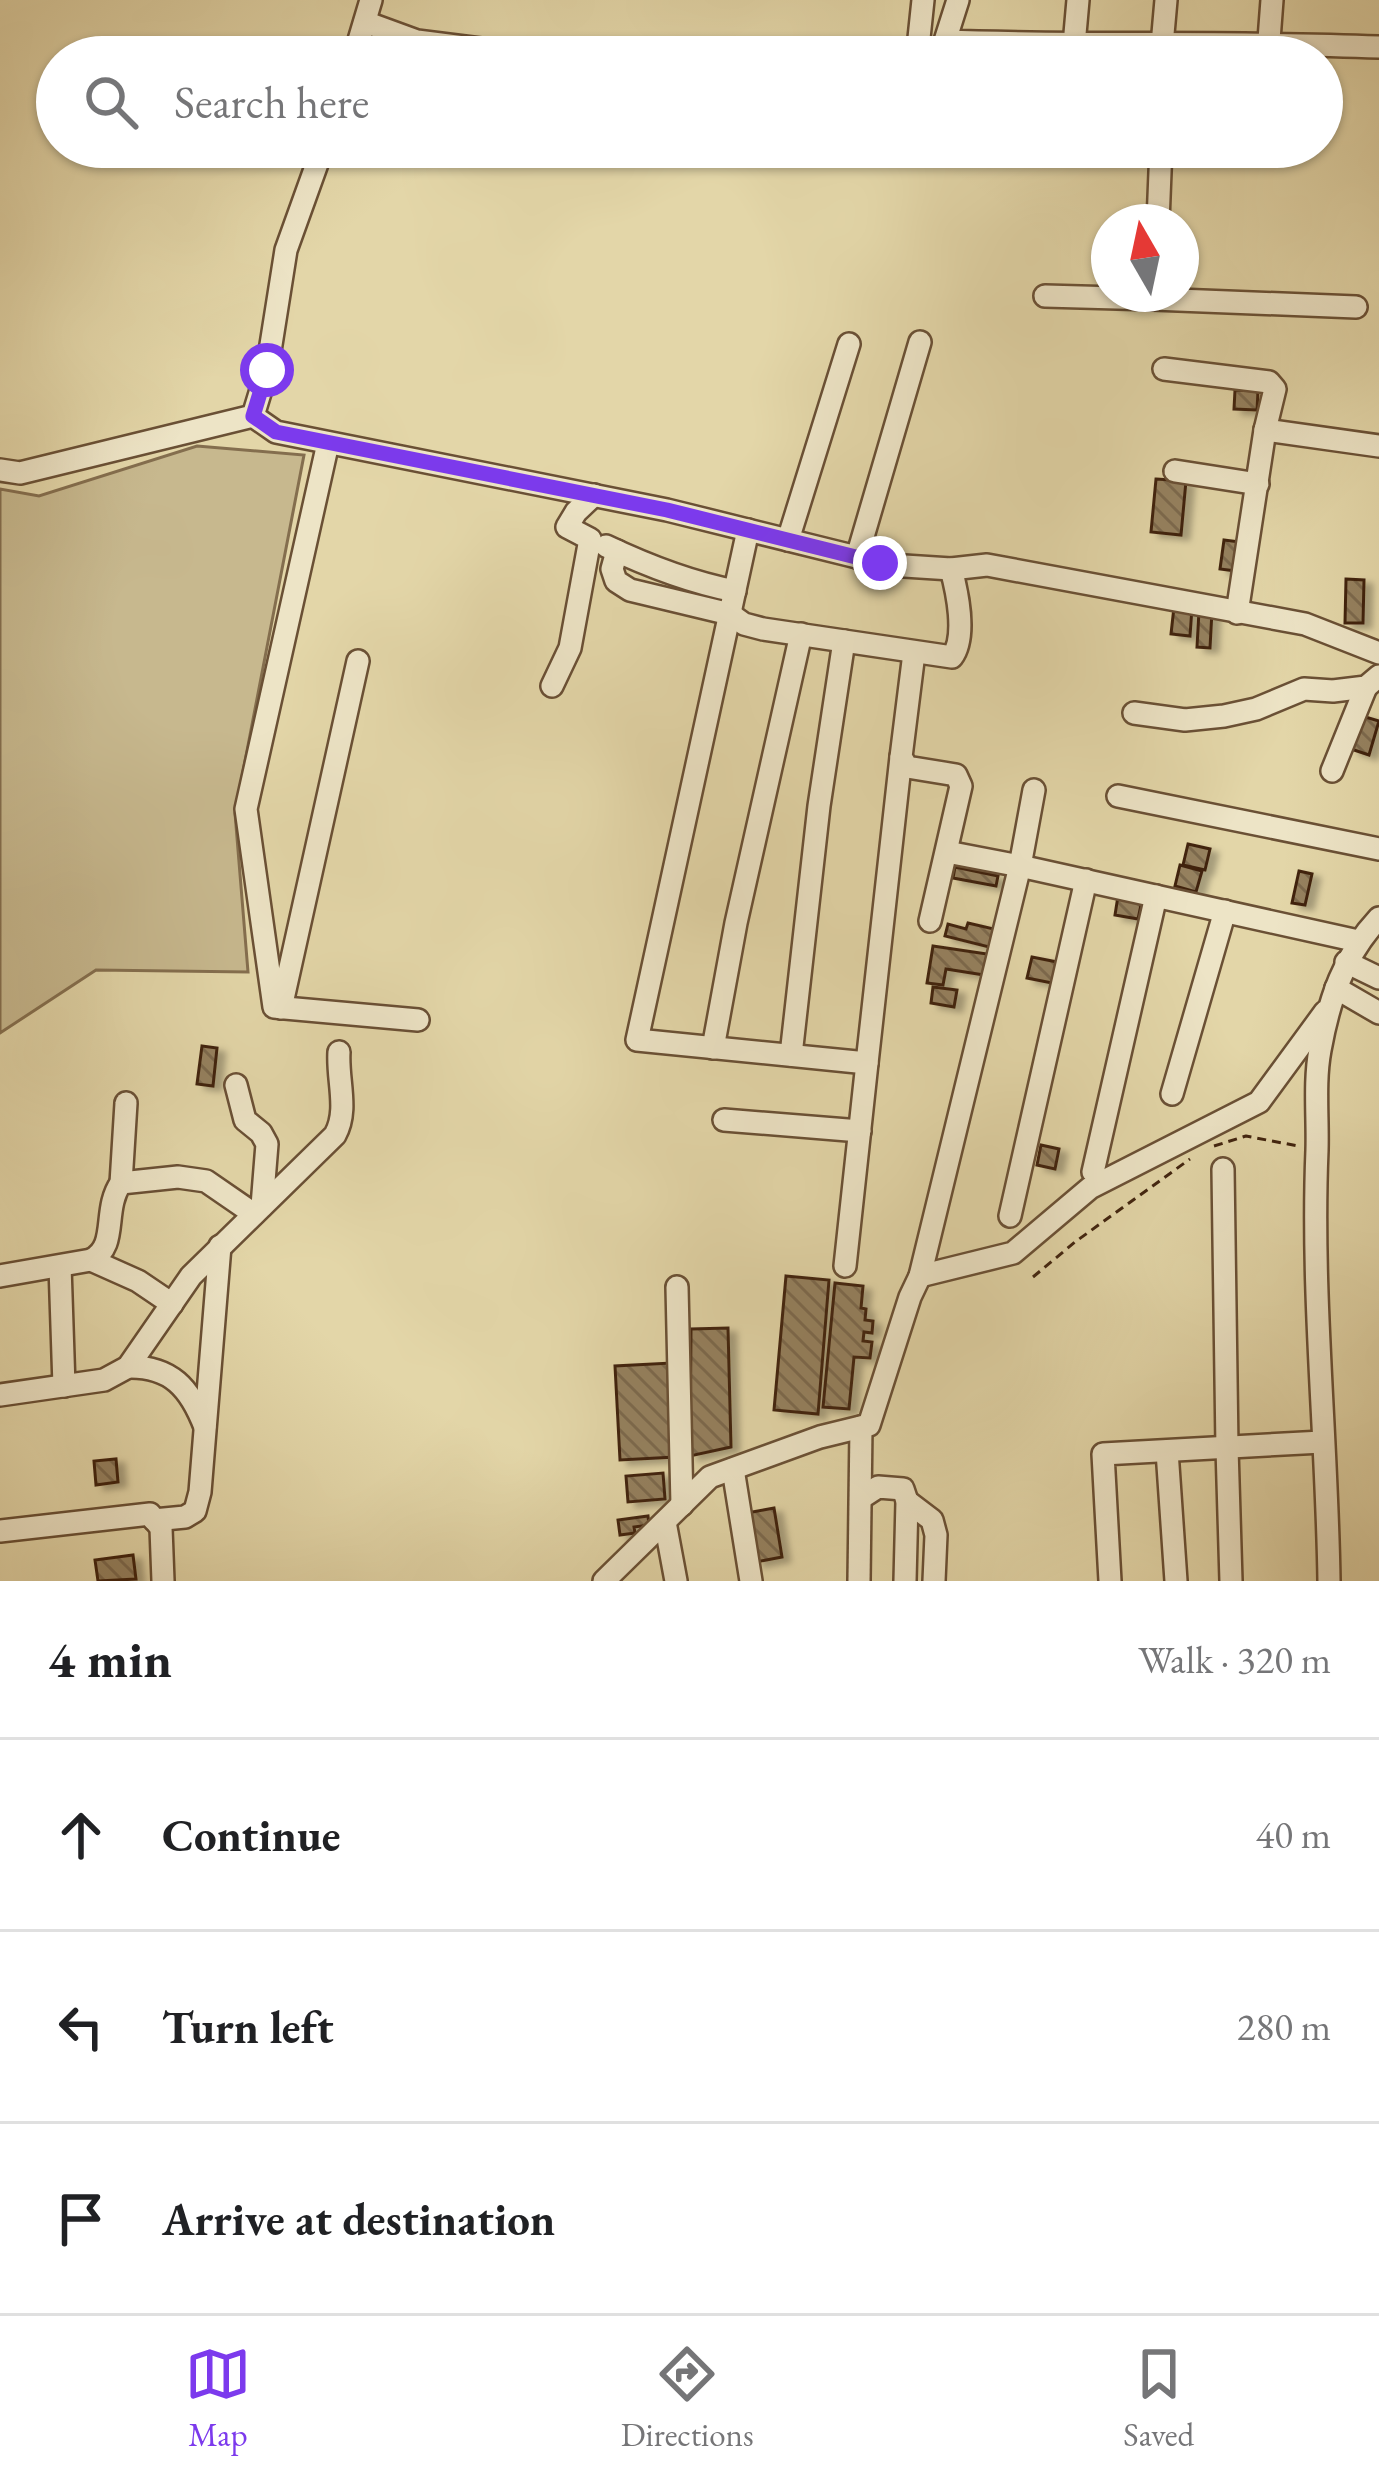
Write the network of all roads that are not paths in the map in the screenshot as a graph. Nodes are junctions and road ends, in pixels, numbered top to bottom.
1 (922, 0) edge
2 (958, 0) edge
3 (1078, 0) edge
4 (1166, 0) edge
5 (1272, 0) edge
6 (368, 11) edge
7 (410, 36) edge
8 (918, 36) edge
9 (947, 36) edge
10 (1075, 36) edge
11 (1163, 36) edge
12 (1269, 36) edge
13 (1379, 47) edge
14 (1343, 48) edge
15 (315, 168) edge
16 (1160, 168) edge
17 (1159, 204) edge
18 (1045, 296) dead end
19 (1091, 296) edge
20 (1199, 298) edge
21 (1356, 307) dead end
22 (920, 342) dead end
23 (849, 344) dead end
24 (1164, 369) dead end
25 (253, 416) junction
26 (1265, 430) junction
27 (328, 442) junction
28 (1379, 446) edge
29 (0, 470) edge
30 (1174, 471) dead end
31 (1258, 484) junction
32 (594, 495) junction
33 (748, 530) junction
34 (590, 539) junction
35 (788, 540) junction
36 (616, 551) junction
37 (857, 557) junction
38 (951, 569) junction
39 (735, 591) junction
40 (1237, 613) junction
41 (730, 614) junction
42 (801, 634) junction
43 (844, 641) junction
44 (914, 652) junction
45 (1379, 652) edge
46 (358, 661) dead end
47 (1373, 682) edge
48 (552, 686) dead end
49 (1134, 713) dead end
50 (901, 757) junction
51 (1332, 772) dead end
52 (1034, 790) dead end
53 (1118, 796) dead end
54 (1379, 848) edge
55 (947, 852) junction
56 (1020, 866) junction
57 (1086, 880) junction
58 (1156, 896) junction
59 (1225, 911) junction
60 (1379, 919) edge
61 (930, 921) dead end
62 (1358, 941) junction
63 (1346, 962) junction
64 (1379, 978) edge
65 (1334, 995) junction
66 (281, 1008) junction
67 (1379, 1013) edge
68 (418, 1020) dead end
69 (713, 1048) junction
70 (339, 1052) dead end
71 (791, 1055) junction
72 (867, 1063) junction
73 (236, 1085) dead end
74 (1172, 1094) dead end
75 (126, 1103) dead end
76 (724, 1120) dead end
77 (860, 1131) junction
78 (1223, 1169) dead end
79 (1093, 1172) dead end
80 (121, 1183) junction
81 (258, 1210) junction
82 (1010, 1216) dead end
83 (220, 1246) junction
84 (91, 1260) junction
85 (60, 1266) junction
86 (845, 1266) dead end
87 (0, 1276) edge
88 (920, 1276) junction
89 (677, 1287) dead end
90 (172, 1304) junction
91 (128, 1366) junction
92 (64, 1386) junction
93 (0, 1396) edge
94 (206, 1427) junction
95 (861, 1427) junction
96 (1322, 1442) junction
97 (1227, 1448) junction
98 (1167, 1451) junction
99 (733, 1469) junction
100 (861, 1498) junction
101 (907, 1501) junction
102 (682, 1505) junction
103 (154, 1520) junction
104 (665, 1522) junction
105 (0, 1531) edge
106 (163, 1581) edge
107 (605, 1581) edge
108 (676, 1581) edge
109 (751, 1581) edge
110 (859, 1581) edge
111 (905, 1581) edge
112 (934, 1581) edge
113 (1111, 1581) edge
114 (1176, 1581) edge
115 (1231, 1581) edge
116 (1329, 1581) edge

1 - 8 street
2 - 9 street
3 - 10 street
4 - 11 street
5 - 12 street
6 - 7 street
13 - 14 street
15 - 25 street
16 - 17 street
18 - 19 street
20 - 21 street
22 - 37 street
23 - 35 street
24 - 26 street
25 - 27 street
25 - 29 street
26 - 28 street
26 - 31 street
27 - 32 street
27 - 66 street
30 - 31 street
31 - 40 street
32 - 33 street
32 - 34 street
33 - 35 street
33 - 39 street
34 - 36 street
34 - 48 street
35 - 37 street
36 - 39 street
36 - 41 street
37 - 38 street
38 - 40 street
38 - 44 street
39 - 41 street
40 - 45 street
41 - 42 street
41 - 69 street
42 - 43 street
42 - 69 street
43 - 44 street
43 - 71 street
44 - 50 street
46 - 66 street
47 - 49 street
47 - 51 street
50 - 55 street
50 - 72 street
52 - 56 street
53 - 54 street
55 - 56 street
55 - 61 street
56 - 57 street
56 - 88 street
57 - 58 street
57 - 82 street
58 - 59 street
58 - 79 street
59 - 62 street
59 - 74 street
60 - 62 street
62 - 63 street
63 - 64 street
63 - 65 street
65 - 67 street
65 - 88 street
65 - 96 street
66 - 68 street
69 - 71 street
70 - 81 street
71 - 72 street
72 - 77 street
73 - 81 street
75 - 80 street
76 - 77 street
77 - 86 street
78 - 97 street
80 - 81 street
80 - 84 street
81 - 83 street
83 - 90 street
83 - 94 street
84 - 85 street
84 - 90 street
85 - 87 street
85 - 92 street
88 - 95 street
89 - 102 street
90 - 91 street
91 - 92 street
91 - 94 street
92 - 93 street
94 - 103 street
95 - 99 street
95 - 100 street
96 - 97 street
96 - 116 street
97 - 98 street
97 - 115 street
98 - 113 street
98 - 114 street
99 - 102 street
99 - 109 street
100 - 101 street
100 - 110 street
101 - 111 street
101 - 112 street
102 - 104 street
103 - 105 street
103 - 106 street
104 - 107 street
104 - 108 street

